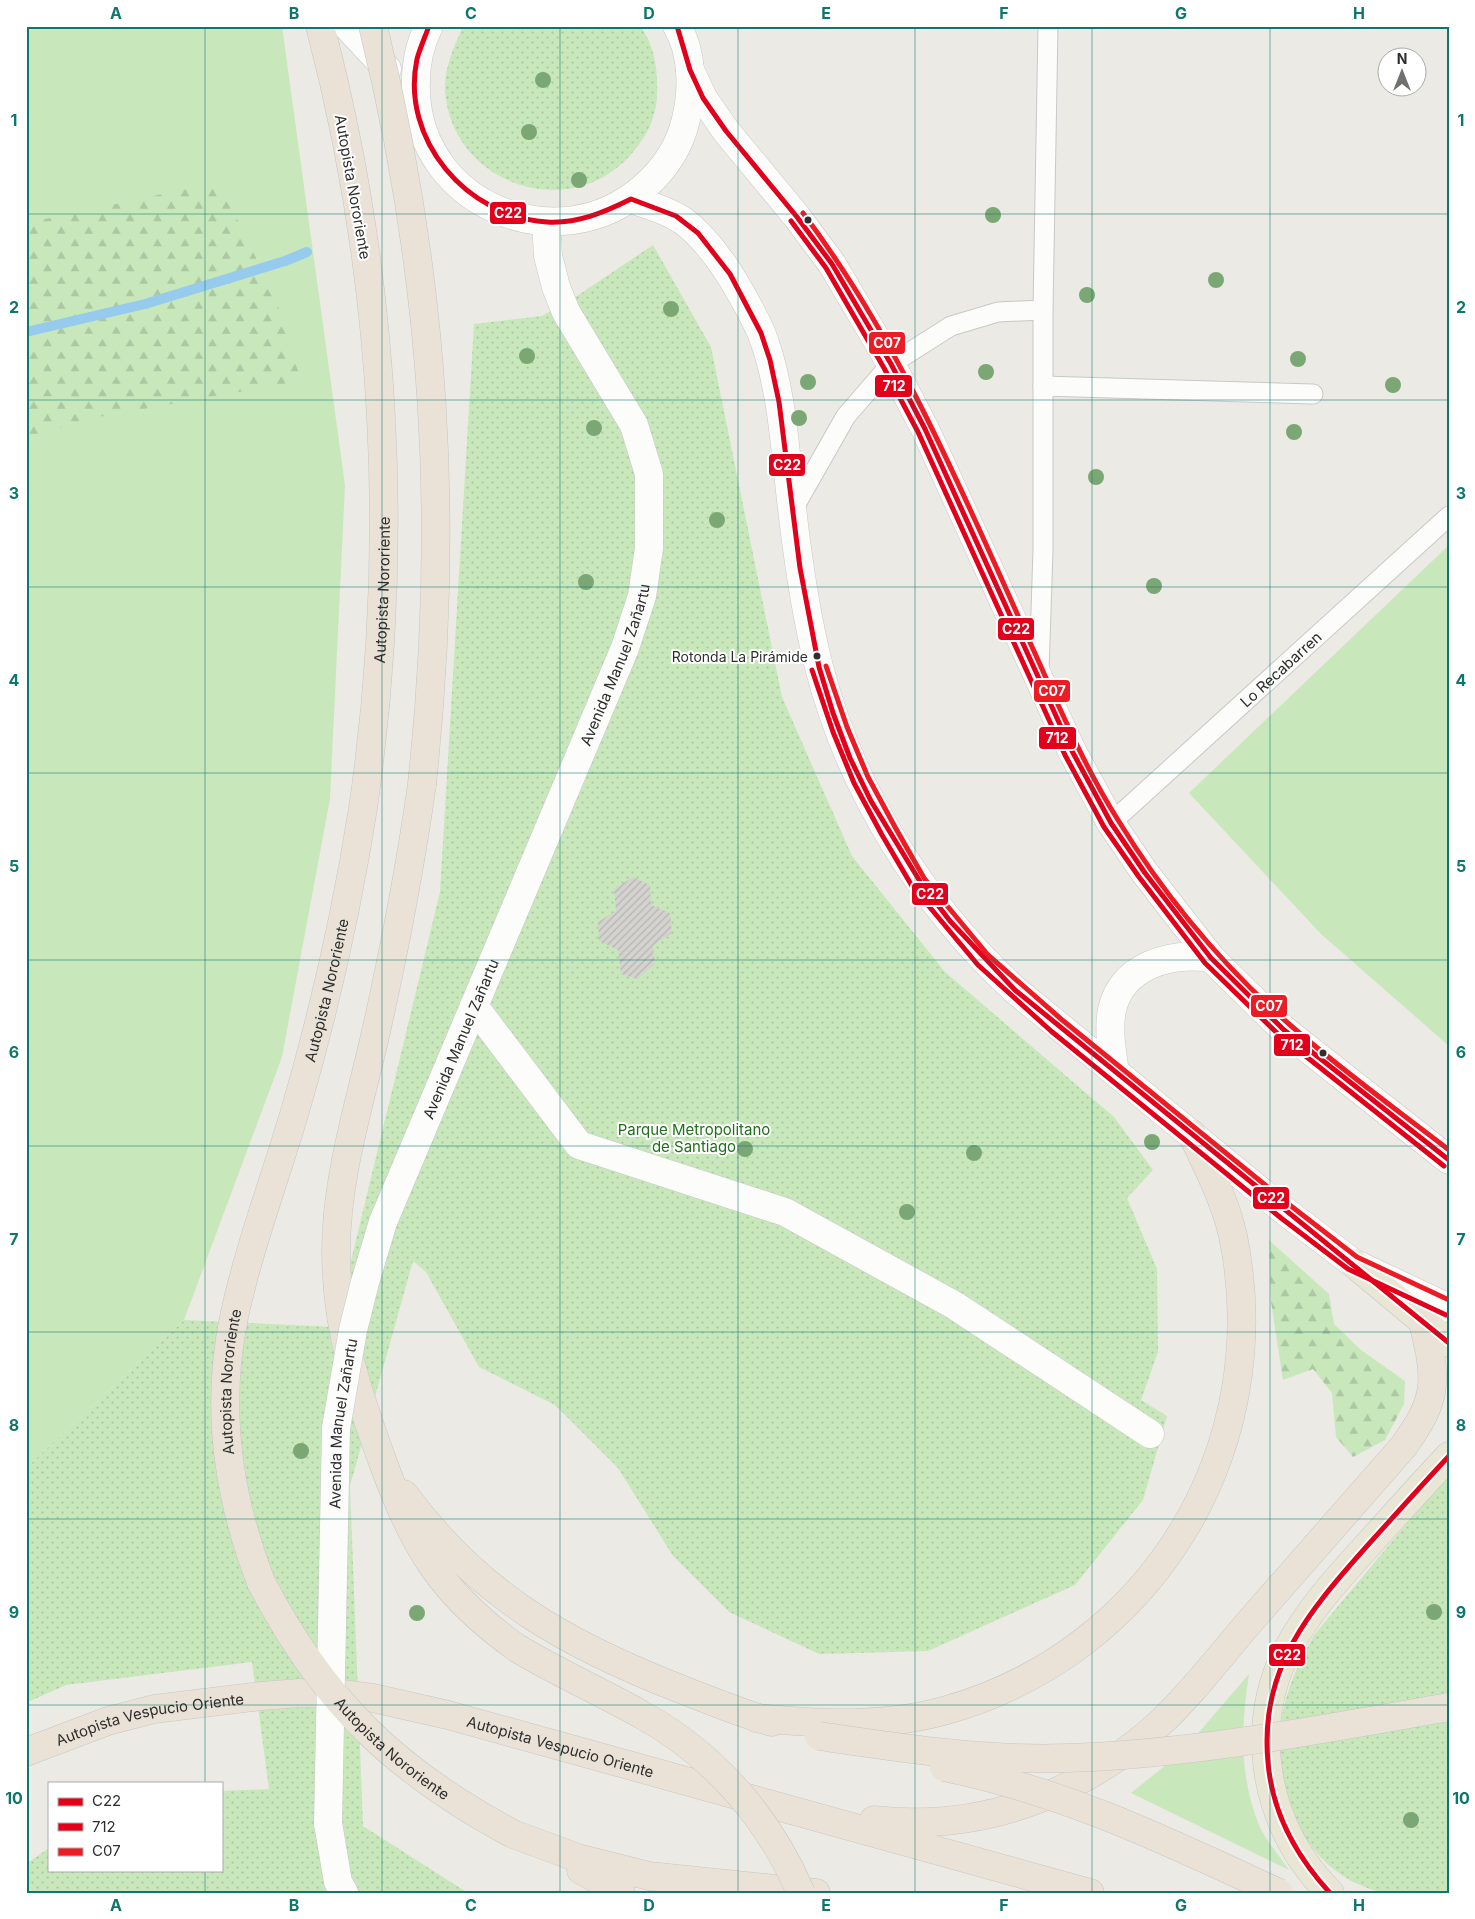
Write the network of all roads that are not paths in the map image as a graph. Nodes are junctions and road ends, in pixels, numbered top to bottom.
1 (320, 26) edge
2 (347, 26) edge
3 (373, 26) edge
4 (429, 26) edge
5 (677, 26) edge
6 (1048, 26) edge
7 (690, 70) junction
8 (417, 111) junction
9 (631, 199) junction
10 (546, 222) junction
11 (1043, 310) junction
12 (891, 364) junction
13 (1043, 386) junction
14 (1313, 394) dead end
15 (792, 511) junction
16 (1449, 516) edge
17 (1038, 676) junction
18 (1111, 823) junction
19 (1211, 958) junction
20 (474, 1006) junction
21 (1114, 1072) junction
22 (1192, 1134) junction
23 (1449, 1160) edge
24 (1353, 1263) junction
25 (1449, 1308) edge
26 (1423, 1322) junction
27 (1449, 1343) edge
28 (1150, 1434) dead end
29 (1449, 1456) edge
30 (385, 1467) junction
31 (1449, 1707) edge
32 (756, 1718) junction
33 (819, 1736) junction
34 (26, 1752) edge
35 (787, 1809) junction
36 (513, 1834) junction
37 (1079, 1890) edge
38 (344, 1893) edge
39 (621, 1893) edge
40 (801, 1893) edge
41 (816, 1893) edge
42 (1098, 1893) edge
43 (1279, 1893) edge
44 (1330, 1893) edge

1 - 36 highway, Autopista Nororiente, bridge
2 - 8 street
3 - 30 highway, bridge
4 - 8 street
5 - 7 street
6 - 11 lane
7 - 9 street
7 - 12 street
8 - 10 street
9 - 10 street
9 - 15 street
10 - 20 street, Avenida Manuel Zañartu
11 - 12 lane
11 - 13 lane
12 - 15 lane
12 - 17 street
13 - 14 lane
13 - 17 lane
15 - 21 street
16 - 18 lane, Lo Recabarren
17 - 18 street
18 - 19 street
19 - 21 street
19 - 23 street
20 - 28 street
20 - 38 street, Avenida Manuel Zañartu, bridge
21 - 22 street
22 - 24 street
22 - 32 highway
24 - 25 street
24 - 26 main road
26 - 27 main road
26 - 35 highway
29 - 44 main road
30 - 32 highway
30 - 40 highway, bridge
31 - 33 highway, bridge
32 - 33 highway
33 - 43 highway, bridge
34 - 35 highway, Autopista Vespucio Oriente
35 - 37 highway, Autopista Vespucio Oriente
36 - 39 highway
36 - 41 highway, bridge
37 - 42 highway, Autopista Vespucio Oriente

